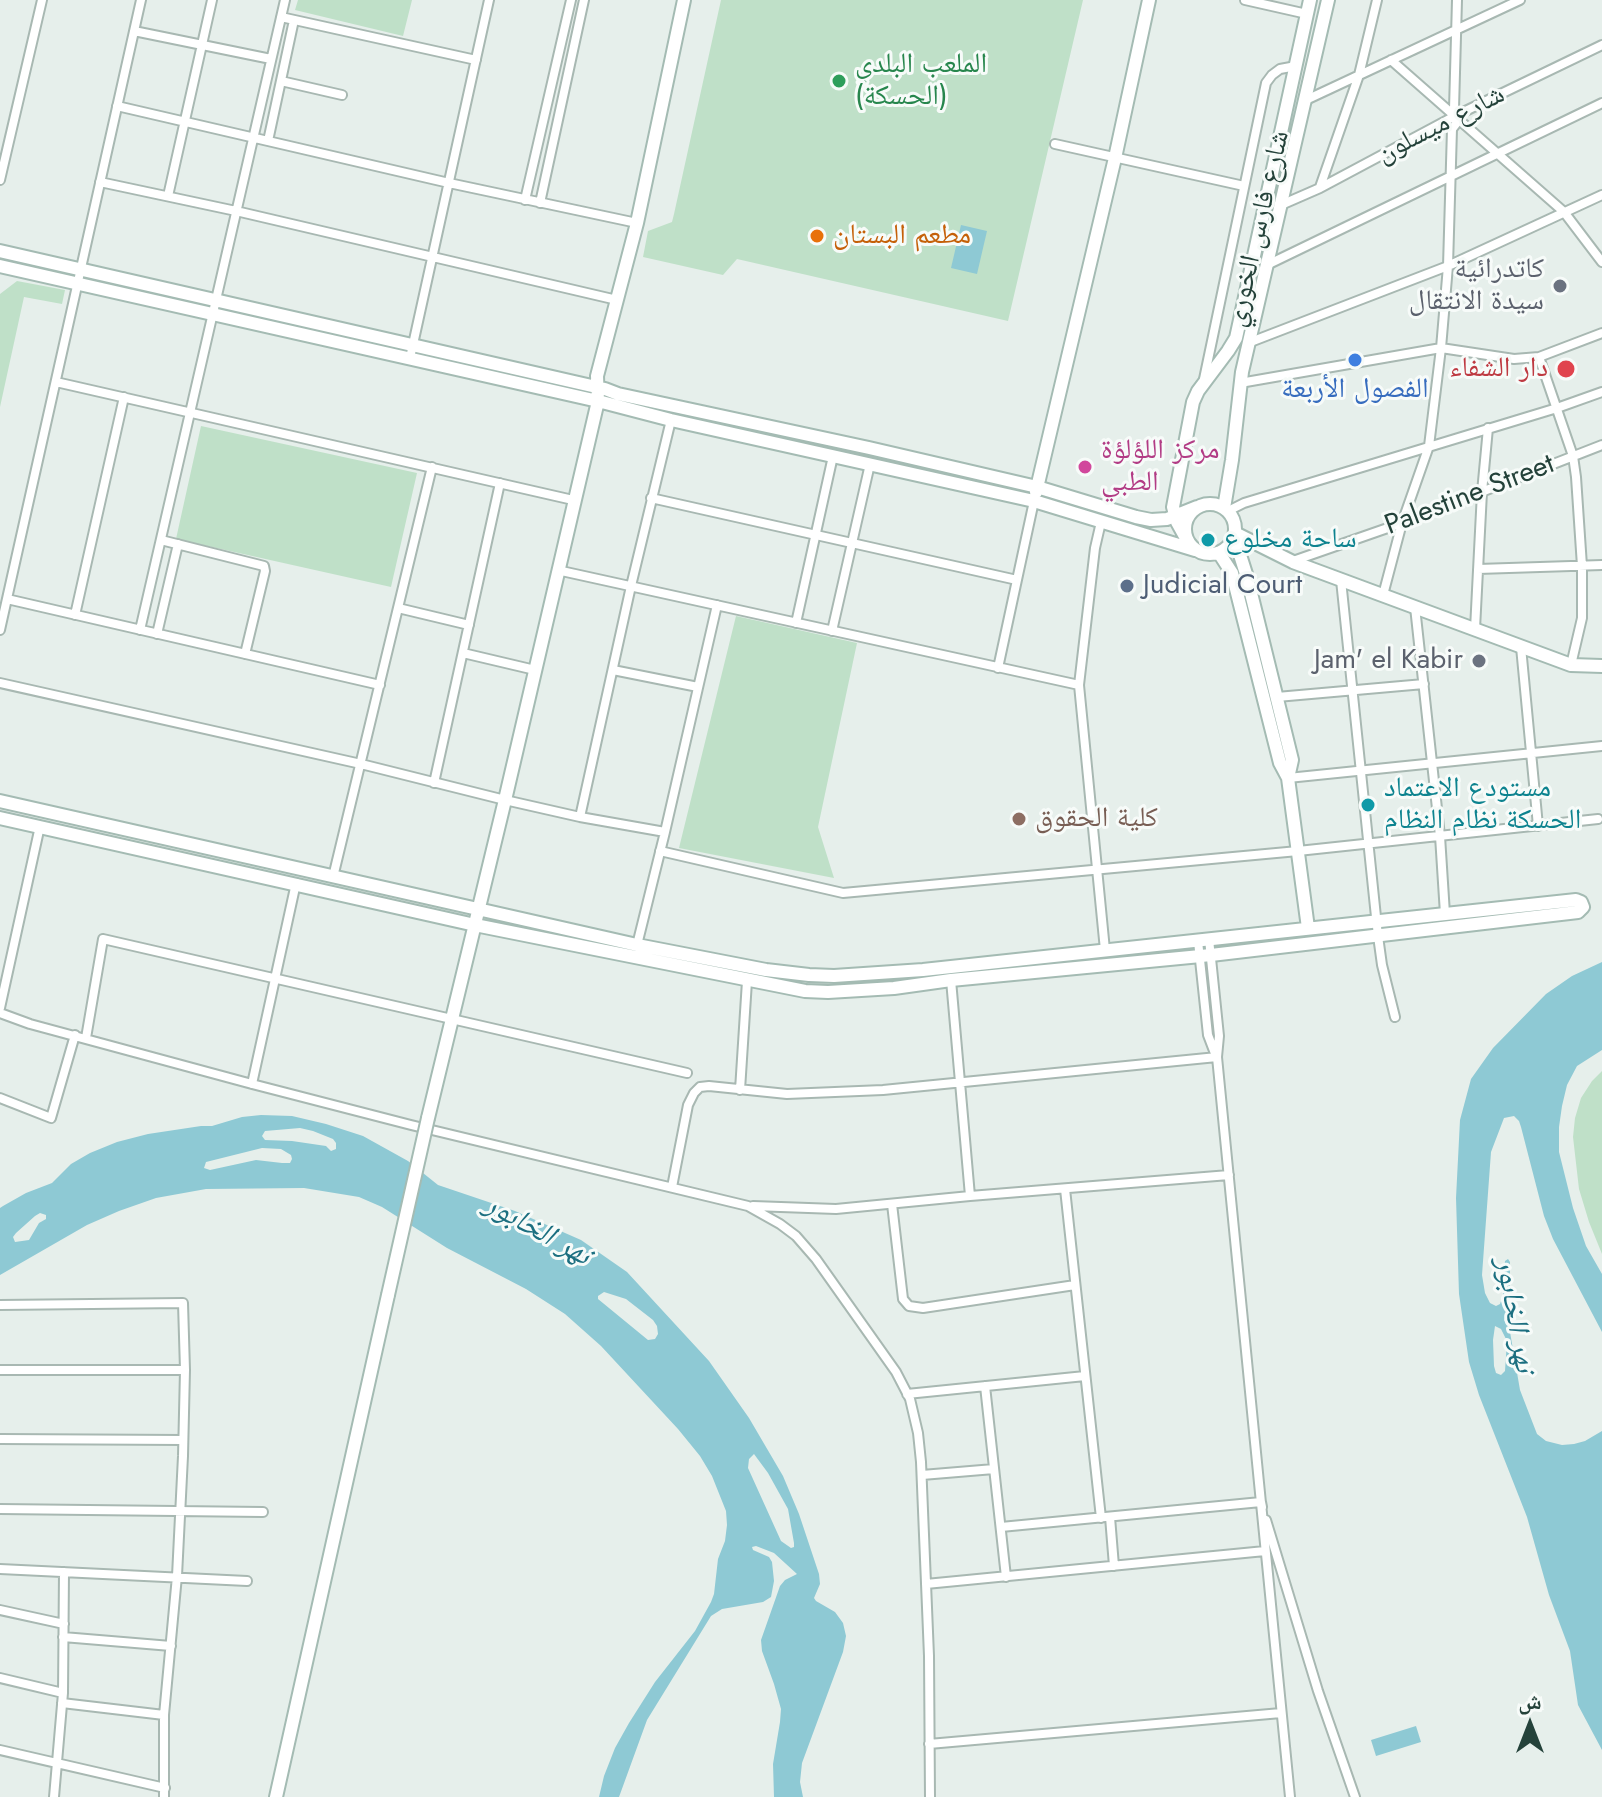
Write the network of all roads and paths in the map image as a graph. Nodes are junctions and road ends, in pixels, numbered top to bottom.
1 (42, 0) edge
2 (141, 0) edge
3 (212, 0) edge
4 (285, 0) edge
5 (489, 0) edge
6 (571, 0) edge
7 (584, 0) edge
8 (684, 0) edge
9 (1149, 0) edge
10 (1245, 0) edge
11 (1310, 0) edge
12 (1328, 0) edge
13 (1377, 0) edge
14 (1457, 0) edge
15 (1520, 0) edge
16 (1307, 14) junction
17 (281, 17) junction
18 (294, 20) junction
19 (1455, 30) junction
20 (134, 31) junction
21 (202, 44) junction
22 (1602, 45) edge
23 (271, 59) junction
24 (476, 60) junction
25 (1391, 60) junction
26 (1296, 66) junction
27 (1359, 75) junction
28 (281, 81) junction
29 (342, 95) dead end
30 (1306, 100) junction
31 (1602, 103) edge
32 (117, 106) junction
33 (1455, 117) junction
34 (185, 121) junction
35 (253, 137) junction
36 (268, 141) junction
37 (1055, 144) dead end
38 (1498, 155) junction
39 (1115, 158) junction
40 (1450, 178) junction
41 (0, 180) edge
42 (100, 182) junction
43 (449, 183) junction
44 (1244, 186) junction
45 (1320, 188) junction
46 (1602, 195) edge
47 (168, 196) junction
48 (525, 200) junction
49 (540, 203) junction
50 (1281, 205) junction
51 (236, 211) junction
52 (1564, 212) junction
53 (637, 223) junction
54 (0, 251) edge
55 (433, 256) junction
56 (1602, 262) edge
57 (1267, 265) junction
58 (0, 266) edge
59 (1448, 266) junction
60 (79, 276) junction
61 (617, 300) junction
62 (215, 306) junction
63 (1602, 333) edge
64 (1248, 343) junction
65 (1441, 348) junction
66 (412, 351) junction
67 (1539, 357) junction
68 (56, 382) junction
69 (1240, 383) junction
70 (1203, 384) junction
71 (597, 387) junction
72 (1602, 392) edge
73 (124, 397) junction
74 (598, 401) junction
75 (1557, 408) junction
76 (190, 412) junction
77 (671, 420) junction
78 (1488, 428) junction
79 (1602, 445) edge
80 (1429, 446) junction
81 (833, 456) junction
82 (1573, 456) junction
83 (870, 464) junction
84 (432, 467) junction
85 (500, 483) junction
86 (1037, 487) junction
87 (1482, 492) junction
88 (651, 498) junction
89 (573, 500) junction
90 (1034, 501) junction
91 (1173, 501) junction
92 (1197, 507) junction
93 (1226, 510) junction
94 (1136, 517) junction
95 (1175, 517) junction
96 (1101, 522) junction
97 (1402, 523) junction
98 (816, 535) junction
99 (1235, 535) junction
100 (161, 540) junction
101 (852, 543) junction
102 (178, 544) junction
103 (1191, 545) junction
104 (1219, 553) junction
105 (1293, 562) junction
106 (1602, 565) edge
107 (1582, 566) junction
108 (1478, 569) junction
109 (557, 570) junction
110 (1017, 580) junction
111 (1341, 580) junction
112 (631, 586) junction
113 (1383, 595) junction
114 (7, 599) junction
115 (717, 605) junction
116 (1415, 607) junction
117 (398, 608) junction
118 (75, 615) junction
119 (796, 623) junction
120 (469, 625) junction
121 (1475, 629) junction
122 (0, 630) edge
123 (140, 630) junction
124 (832, 631) junction
125 (157, 634) junction
126 (1521, 647) junction
127 (463, 653) junction
128 (245, 654) junction
129 (1571, 665) junction
130 (1602, 666) edge
131 (998, 668) junction
132 (535, 670) junction
133 (613, 670) junction
134 (0, 683) edge
135 (1424, 684) junction
136 (380, 685) junction
137 (1079, 685) junction
138 (698, 687) junction
139 (1353, 690) junction
140 (1277, 697) junction
141 (1602, 746) edge
142 (1531, 752) junction
143 (1432, 763) junction
144 (361, 764) junction
145 (1361, 770) junction
146 (1288, 778) junction
147 (434, 783) junction
148 (505, 800) junction
149 (0, 801) edge
150 (580, 817) junction
151 (0, 818) edge
152 (1598, 819) dead end
153 (40, 826) junction
154 (1538, 826) junction
155 (665, 832) junction
156 (1440, 836) junction
157 (1368, 844) junction
158 (660, 851) junction
159 (1298, 851) junction
160 (1096, 870) junction
161 (333, 877) junction
162 (296, 883) junction
163 (479, 910) junction
164 (1445, 914) junction
165 (1377, 922) junction
166 (475, 925) junction
167 (1308, 928) junction
168 (1378, 936) junction
169 (1204, 940) junction
170 (1105, 950) junction
171 (635, 951) junction
172 (1205, 956) junction
173 (275, 977) junction
174 (951, 980) junction
175 (747, 981) junction
176 (0, 1011) edge
177 (1395, 1017) dead end
178 (453, 1018) junction
179 (75, 1035) junction
180 (86, 1038) junction
181 (1217, 1057) junction
182 (687, 1073) dead end
183 (961, 1083) junction
184 (252, 1084) junction
185 (740, 1090) junction
186 (0, 1098) edge
187 (1229, 1175) junction
188 (672, 1187) junction
189 (1065, 1189) junction
190 (970, 1196) junction
191 (892, 1204) junction
192 (748, 1206) junction
193 (1075, 1285) junction
194 (0, 1305) edge
195 (0, 1370) edge
196 (185, 1370) junction
197 (1085, 1376) junction
198 (985, 1386) junction
199 (907, 1394) junction
200 (0, 1439) edge
201 (183, 1440) junction
202 (994, 1469) junction
203 (922, 1475) junction
204 (1261, 1502) junction
205 (0, 1509) edge
206 (179, 1510) junction
207 (263, 1512) dead end
208 (1106, 1517) junction
209 (1001, 1527) junction
210 (1265, 1551) junction
211 (1114, 1566) junction
212 (0, 1569) edge
213 (64, 1572) junction
214 (177, 1576) junction
215 (1006, 1577) junction
216 (247, 1581) dead end
217 (926, 1584) junction
218 (0, 1610) edge
219 (64, 1624) junction
220 (63, 1637) junction
221 (171, 1646) junction
222 (0, 1678) edge
223 (62, 1698) junction
224 (1281, 1713) junction
225 (164, 1715) junction
226 (929, 1744) junction
227 (0, 1750) edge
228 (56, 1762) junction
229 (164, 1792) edge
230 (54, 1797) edge
231 (276, 1797) edge
232 (930, 1797) edge
233 (1290, 1797) edge
234 (1355, 1797) edge

1 - 41 street
2 - 20 street
3 - 21 street
4 - 17 street
5 - 24 street
6 - 48 street
7 - 49 street
8 - 53 street
9 - 39 street
10 - 16 street
11 - 16 street, شارع فارس الخوري
12 - 30 street
13 - 27 street
14 - 19 street
15 - 19 street
16 - 26 street, شارع فارس الخوري
17 - 18 street
17 - 23 street
18 - 24 street
18 - 28 street
19 - 25 street
19 - 33 street
20 - 21 street
20 - 32 street
21 - 23 street
21 - 34 street
22 - 33 street, شارع ميسلون
23 - 35 street
24 - 43 street
25 - 27 street
25 - 33 street
26 - 44 street
26 - 70 street, شارع فارس الخوري
27 - 30 street
27 - 45 street
28 - 29 street
28 - 36 street
30 - 50 street
31 - 38 street
32 - 34 street
32 - 42 street
33 - 38 street
33 - 40 street
33 - 45 street, شارع ميسلون
34 - 35 street
34 - 47 street
35 - 36 street
35 - 51 street
36 - 43 street
37 - 39 street
38 - 40 street
38 - 52 street
39 - 44 street
39 - 86 street
40 - 57 street
40 - 59 street
42 - 47 street
42 - 60 street
43 - 48 street
43 - 55 street
44 - 70 street
45 - 50 street, شارع ميسلون
46 - 52 street
47 - 51 street
48 - 49 street
49 - 53 street
50 - 57 street
51 - 55 street
51 - 62 street
52 - 56 street
52 - 59 street
53 - 61 street
54 - 60 street
55 - 61 street
55 - 66 street
57 - 64 street
58 - 60 street
59 - 64 street
59 - 65 street
60 - 62 street
60 - 68 street
61 - 71 street
62 - 66 street
62 - 76 street
63 - 67 street
64 - 69 street
65 - 67 street
65 - 69 street
65 - 80 street
66 - 71 street
66 - 74 street
67 - 75 street
68 - 73 street
68 - 114 street
69 - 93 street
70 - 91 street, شارع فارس الخوري
71 - 74 street
71 - 86 street
72 - 75 street
73 - 76 street
73 - 118 street
74 - 77 street
74 - 89 street
75 - 78 street
75 - 82 street
76 - 84 street
76 - 100 street
77 - 81 street
77 - 88 street
78 - 80 street
78 - 87 street
79 - 82 street, Palestine Street
80 - 93 street
80 - 97 street
81 - 83 street
81 - 98 street
82 - 87 street, Palestine Street
82 - 107 street
83 - 90 street
83 - 101 street
84 - 85 street
84 - 117 street
85 - 89 street
85 - 120 street
86 - 90 street
86 - 94 street
87 - 97 street, Palestine Street
87 - 108 street
88 - 98 street
88 - 112 street
89 - 109 street
90 - 96 street
90 - 110 street
91 - 94 street
91 - 95 street, شارع فارس الخوري
92 - 93 street
92 - 95 street
92 - 103 street
93 - 99 street
94 - 95 street
95 - 103 street, شارع فارس الخوري
96 - 103 street
96 - 137 street
97 - 105 street, Palestine Street
97 - 113 street
98 - 101 street
98 - 119 street
99 - 104 street
99 - 105 street
99 - 140 street
100 - 102 street
100 - 123 street
101 - 110 street
101 - 124 street
102 - 125 street
102 - 128 street
103 - 104 street
104 - 146 street
105 - 111 street
106 - 107 street
107 - 108 street
107 - 129 street
108 - 121 street
109 - 112 street
109 - 132 street
110 - 131 street
111 - 113 street
111 - 139 street
112 - 115 street
112 - 133 street
113 - 116 street
114 - 118 street
114 - 122 street
115 - 119 street
115 - 138 street
116 - 121 street
116 - 135 street
117 - 120 street
117 - 136 street
118 - 123 street
119 - 124 street
120 - 127 street
121 - 126 street
123 - 125 street
124 - 131 street
125 - 128 street
126 - 129 street
126 - 142 street
127 - 132 street
127 - 147 street
128 - 136 street
129 - 130 street
131 - 137 street
132 - 148 street
133 - 138 street
133 - 150 street
134 - 144 street
135 - 139 street
135 - 143 street
136 - 144 street
137 - 160 street
138 - 155 street
139 - 140 street
139 - 145 street
140 - 146 street
141 - 142 street
142 - 143 street
142 - 154 street
143 - 145 street
143 - 156 street
144 - 147 street
144 - 161 street
145 - 146 street
145 - 157 street
146 - 159 street
147 - 148 street
148 - 150 street
148 - 163 street
149 - 161 street
150 - 155 street
151 - 153 street
152 - 154 street
153 - 162 street
153 - 176 street
154 - 156 street
155 - 158 street
156 - 157 street
156 - 164 street
157 - 159 street
157 - 165 street
158 - 160 street
158 - 171 street
159 - 160 street
159 - 167 street
160 - 170 street
161 - 163 street
162 - 166 street
162 - 173 street
163 - 166 street
163 - 171 street
164 - 165 street
164 - 168 street
165 - 167 street
165 - 168 street
166 - 171 street
166 - 178 street
167 - 169 street
168 - 172 street
168 - 177 street
169 - 170 street
169 - 172 street
170 - 171 street
171 - 175 street
172 - 174 street
172 - 181 street
173 - 178 street
173 - 180 street
173 - 184 street
174 - 175 street
174 - 183 street
175 - 185 street
176 - 179 street
178 - 182 street
178 - 231 street, bridge
179 - 180 street
179 - 186 street
180 - 184 street
181 - 183 street
181 - 187 street
183 - 185 street
183 - 190 street
184 - 188 street
185 - 188 street
187 - 189 street
187 - 204 street
188 - 192 street
189 - 190 street
189 - 193 street
190 - 191 street
191 - 192 street
191 - 193 street
192 - 199 street
193 - 197 street
194 - 196 street
195 - 196 street
196 - 201 street
197 - 198 street
197 - 208 street
198 - 199 street
198 - 202 street
199 - 203 street
200 - 201 street
201 - 206 street
202 - 203 street
202 - 209 street
203 - 217 street
204 - 208 street
204 - 210 street
204 - 234 street
205 - 206 street
206 - 207 street
206 - 214 street
208 - 209 street
208 - 211 street
209 - 215 street
210 - 211 street
210 - 224 street
211 - 215 street
212 - 213 street
213 - 214 street
213 - 219 street
214 - 216 street
214 - 221 street
215 - 217 street
217 - 226 street
218 - 219 street
219 - 220 street
220 - 221 street
220 - 223 street
221 - 225 street
222 - 223 street
223 - 225 street
223 - 228 street
224 - 226 street
224 - 233 street
225 - 229 street
226 - 232 street
227 - 228 street
228 - 229 street
228 - 230 street

